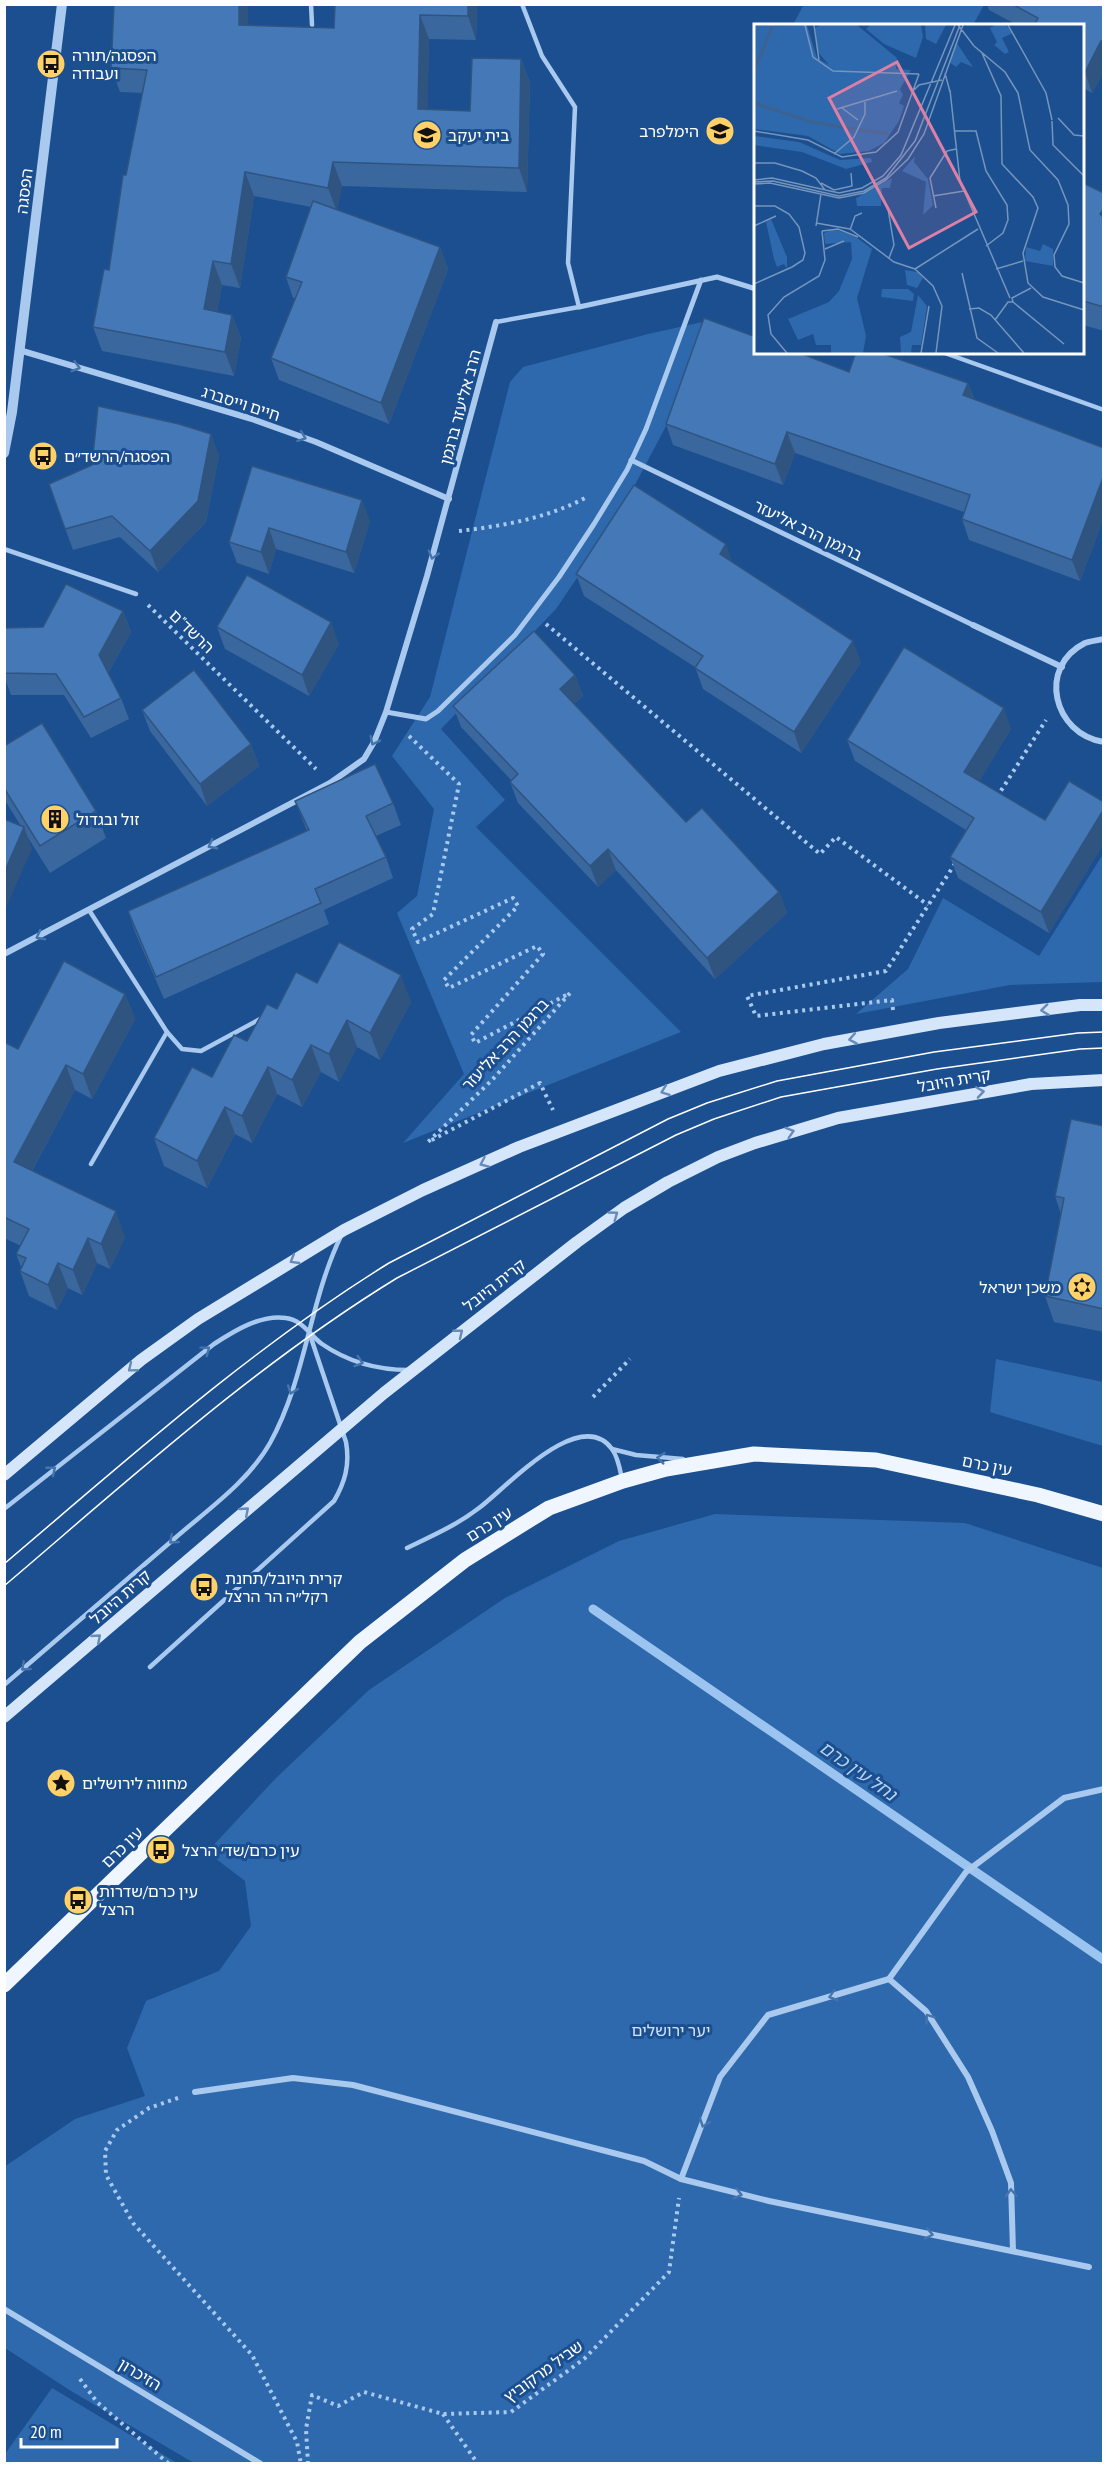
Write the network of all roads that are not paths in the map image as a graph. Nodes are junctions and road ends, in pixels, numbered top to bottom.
1 (62, 4) edge
2 (311, 4) edge
3 (522, 4) edge
4 (312, 25) edge
5 (701, 280) junction
6 (754, 288) edge
7 (579, 308) junction
8 (496, 322) joint
9 (20, 350) junction
10 (948, 354) edge
11 (1104, 410) edge
12 (4, 453) edge
13 (632, 460) junction
14 (449, 499) junction
15 (4, 549) edge
16 (136, 594) road end
17 (973, 625) joint
18 (1104, 639) edge
19 (1062, 667) junction
20 (386, 712) junction
21 (1104, 742) edge
22 (89, 910) junction
23 (4, 954) edge
24 (1104, 1005) edge
25 (270, 1014) edge
26 (167, 1032) junction
27 (1104, 1080) edge
28 (91, 1164) dead end
29 (344, 1230) junction
30 (310, 1335) junction
31 (414, 1370) junction
32 (342, 1429) junction
33 (612, 1449) junction
34 (711, 1460) junction
35 (4, 1475) edge
36 (623, 1481) junction
37 (4, 1509) edge
38 (1104, 1514) edge
39 (407, 1548) dead end
40 (150, 1667) dead end
41 (4, 1685) edge
42 (4, 1717) edge
43 (1104, 1789) edge
44 (31, 1958) junction
45 (4, 1974) edge
46 (890, 1979) junction
47 (4, 1985) edge
48 (195, 2092) road end
49 (681, 2180) junction
50 (1012, 2251) junction
51 (1089, 2267) dead end
52 (4, 2309) edge
53 (261, 2463) edge

1 - 9 street, הפסגה
2 - 4 lane
3 - 7 lane
5 - 6 street
5 - 7 street
5 - 13 street
7 - 8 lane
8 - 14 street, הרב אליעזר ברגמן
9 - 12 street, הפסגה
9 -> 14 street, חיים וייסברג
10 - 11 lane
13 - 17 street, ברגמן הרב אליעזר
13 - 20 street
14 -> 20 street
15 - 16 lane
17 - 19 street
18 - 19 street
19 - 21 street
20 -> 22 street
22 -> 23 street
22 - 26 lane
24 -> 29 main road
25 - 26 lane
26 - 28 lane
31 -> 27 main road, קרית היובל
29 - 30 lane
29 -> 35 main road
30 -> 31 lane
30 - 32 lane
37 -> 30 lane
30 -> 41 lane
31 - 32 main road, קרית היובל
32 - 40 lane
42 -> 32 main road, קרית היובל
34 -> 33 lane
33 - 36 lane
33 - 39 lane
34 - 36 main road, עין כרם
34 - 38 main road, עין כרם
36 - 44 main road, עין כרם
43 - 46 street
44 - 45 main road, עין כרם
44 - 47 main road, עין כרם
46 -> 49 street
50 -> 46 street
48 - 49 street
49 -> 50 street
50 - 51 street
52 - 53 street, הזיכרון

